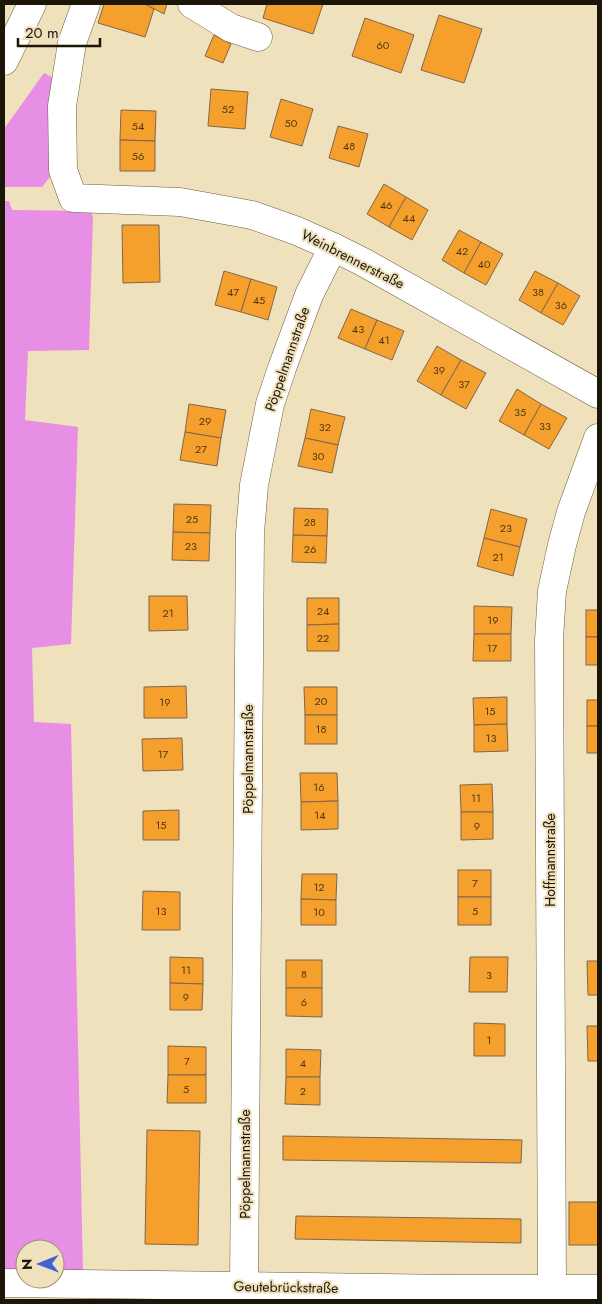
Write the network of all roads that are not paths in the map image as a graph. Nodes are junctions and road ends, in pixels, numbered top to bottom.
1 (32, 4) edge
2 (86, 4) edge
3 (192, 4) edge
4 (258, 37) dead end
5 (4, 61) edge
6 (333, 247) junction
7 (598, 394) edge
8 (598, 438) edge
9 (4, 1284) edge
10 (244, 1286) junction
11 (552, 1288) junction
12 (598, 1289) edge
13 (145, 1293) edge
14 (457, 1295) edge

1 - 5 street
2 - 6 street, Weinbrennerstraße
3 - 4 street
6 - 7 street, Weinbrennerstraße
6 - 10 street, Pöppelmannstraße
8 - 11 street, Hoffmannstraße
9 - 13 street, Geutebrückstraße
10 - 13 street, Geutebrückstraße
10 - 14 street, Geutebrückstraße
11 - 12 street, Geutebrückstraße
11 - 14 street, Geutebrückstraße

